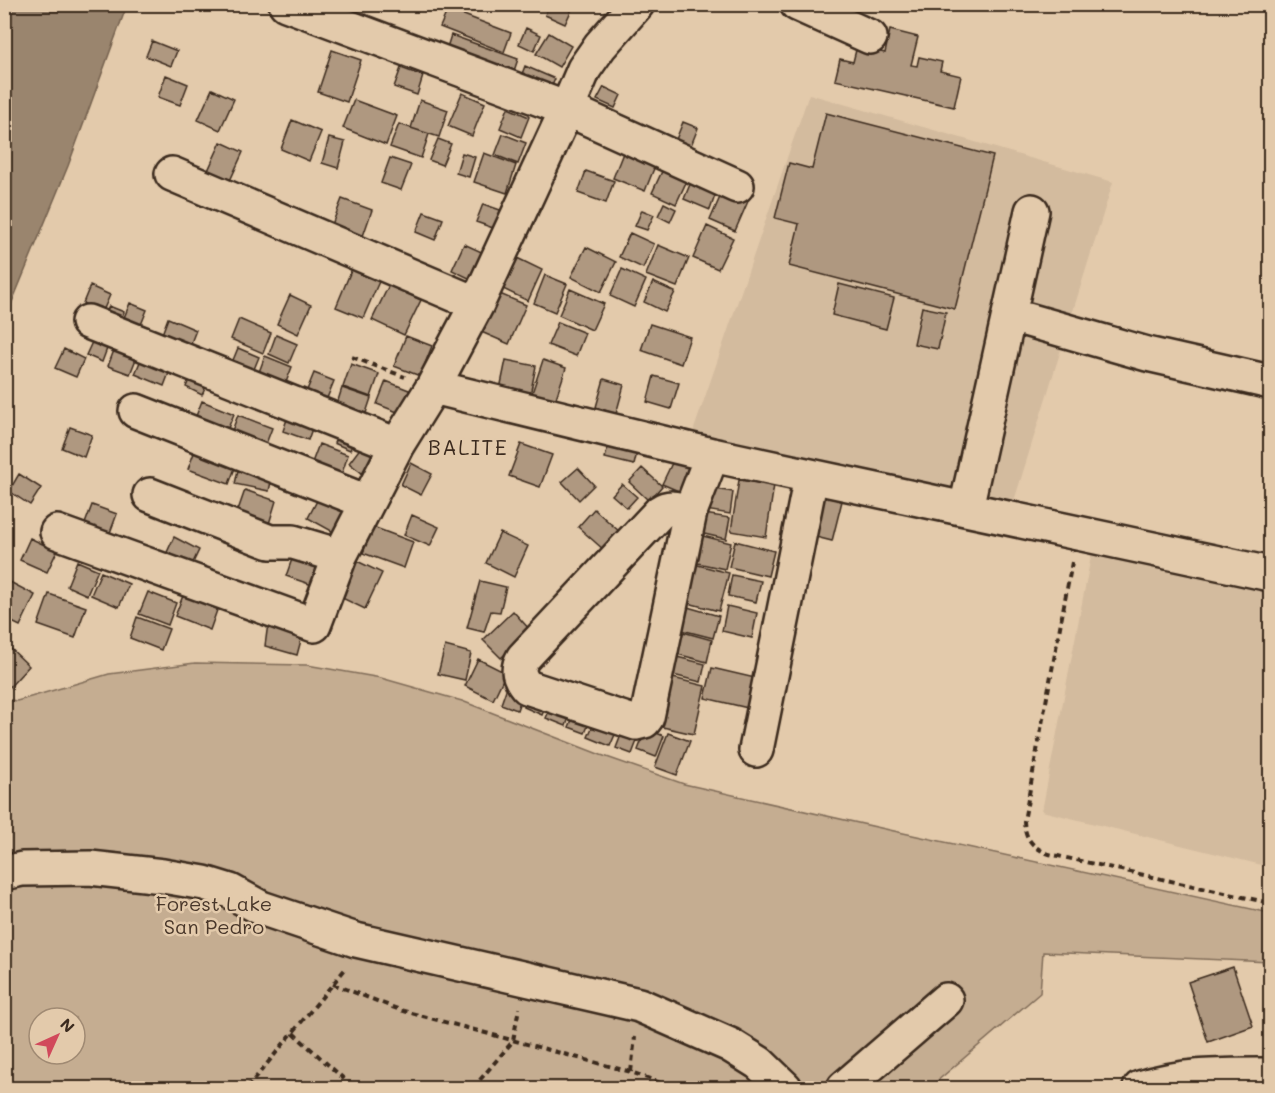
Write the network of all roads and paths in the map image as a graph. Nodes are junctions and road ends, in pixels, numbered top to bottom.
1 (286, 4) edge
2 (637, 4) edge
3 (797, 4) edge
4 (870, 37) dead end
5 (567, 109) junction
6 (172, 174) dead end
7 (737, 186) dead end
8 (1032, 211) dead end
9 (477, 304) junction
10 (1028, 320) dead end
11 (88, 322) dead end
12 (352, 357) dead end
13 (1270, 382) edge
14 (434, 387) junction
15 (136, 411) dead end
16 (397, 445) junction
17 (712, 454) junction
18 (811, 477) junction
19 (150, 495) dead end
20 (367, 502) junction
21 (966, 508) junction
22 (690, 512) junction
23 (57, 532) dead end
24 (1078, 532) junction
25 (340, 556) junction
26 (1270, 574) edge
27 (756, 750) dead end
28 (4, 873) edge
29 (1270, 903) edge
30 (367, 942) junction
31 (523, 978) junction
32 (333, 984) junction
33 (946, 1000) dead end
34 (293, 1033) junction
35 (513, 1041) junction
36 (1270, 1075) edge
37 (247, 1089) edge
38 (354, 1089) edge
39 (473, 1089) edge
40 (674, 1089) edge
41 (785, 1089) edge
42 (844, 1089) edge
43 (1140, 1089) edge

1 - 5 street
2 - 5 street
3 - 4 street
5 - 7 street
5 - 9 street
6 - 9 street
8 - 21 street
9 - 14 street
10 - 13 street
11 - 16 street
12 - 14 path
14 - 16 street
14 - 17 street
15 - 20 street
16 - 20 street
17 - 18 street
17 - 22 street
18 - 21 street
18 - 27 street
19 - 25 street
20 - 25 street
21 - 24 street
22 - 22 street
23 - 25 street
24 - 26 street
24 - 29 path
28 - 30 street
30 - 31 street
30 - 32 path
31 - 35 path
31 - 41 street
32 - 34 path
32 - 35 path
33 - 42 street
34 - 37 path
34 - 38 path
35 - 39 path
35 - 40 path
36 - 43 street

